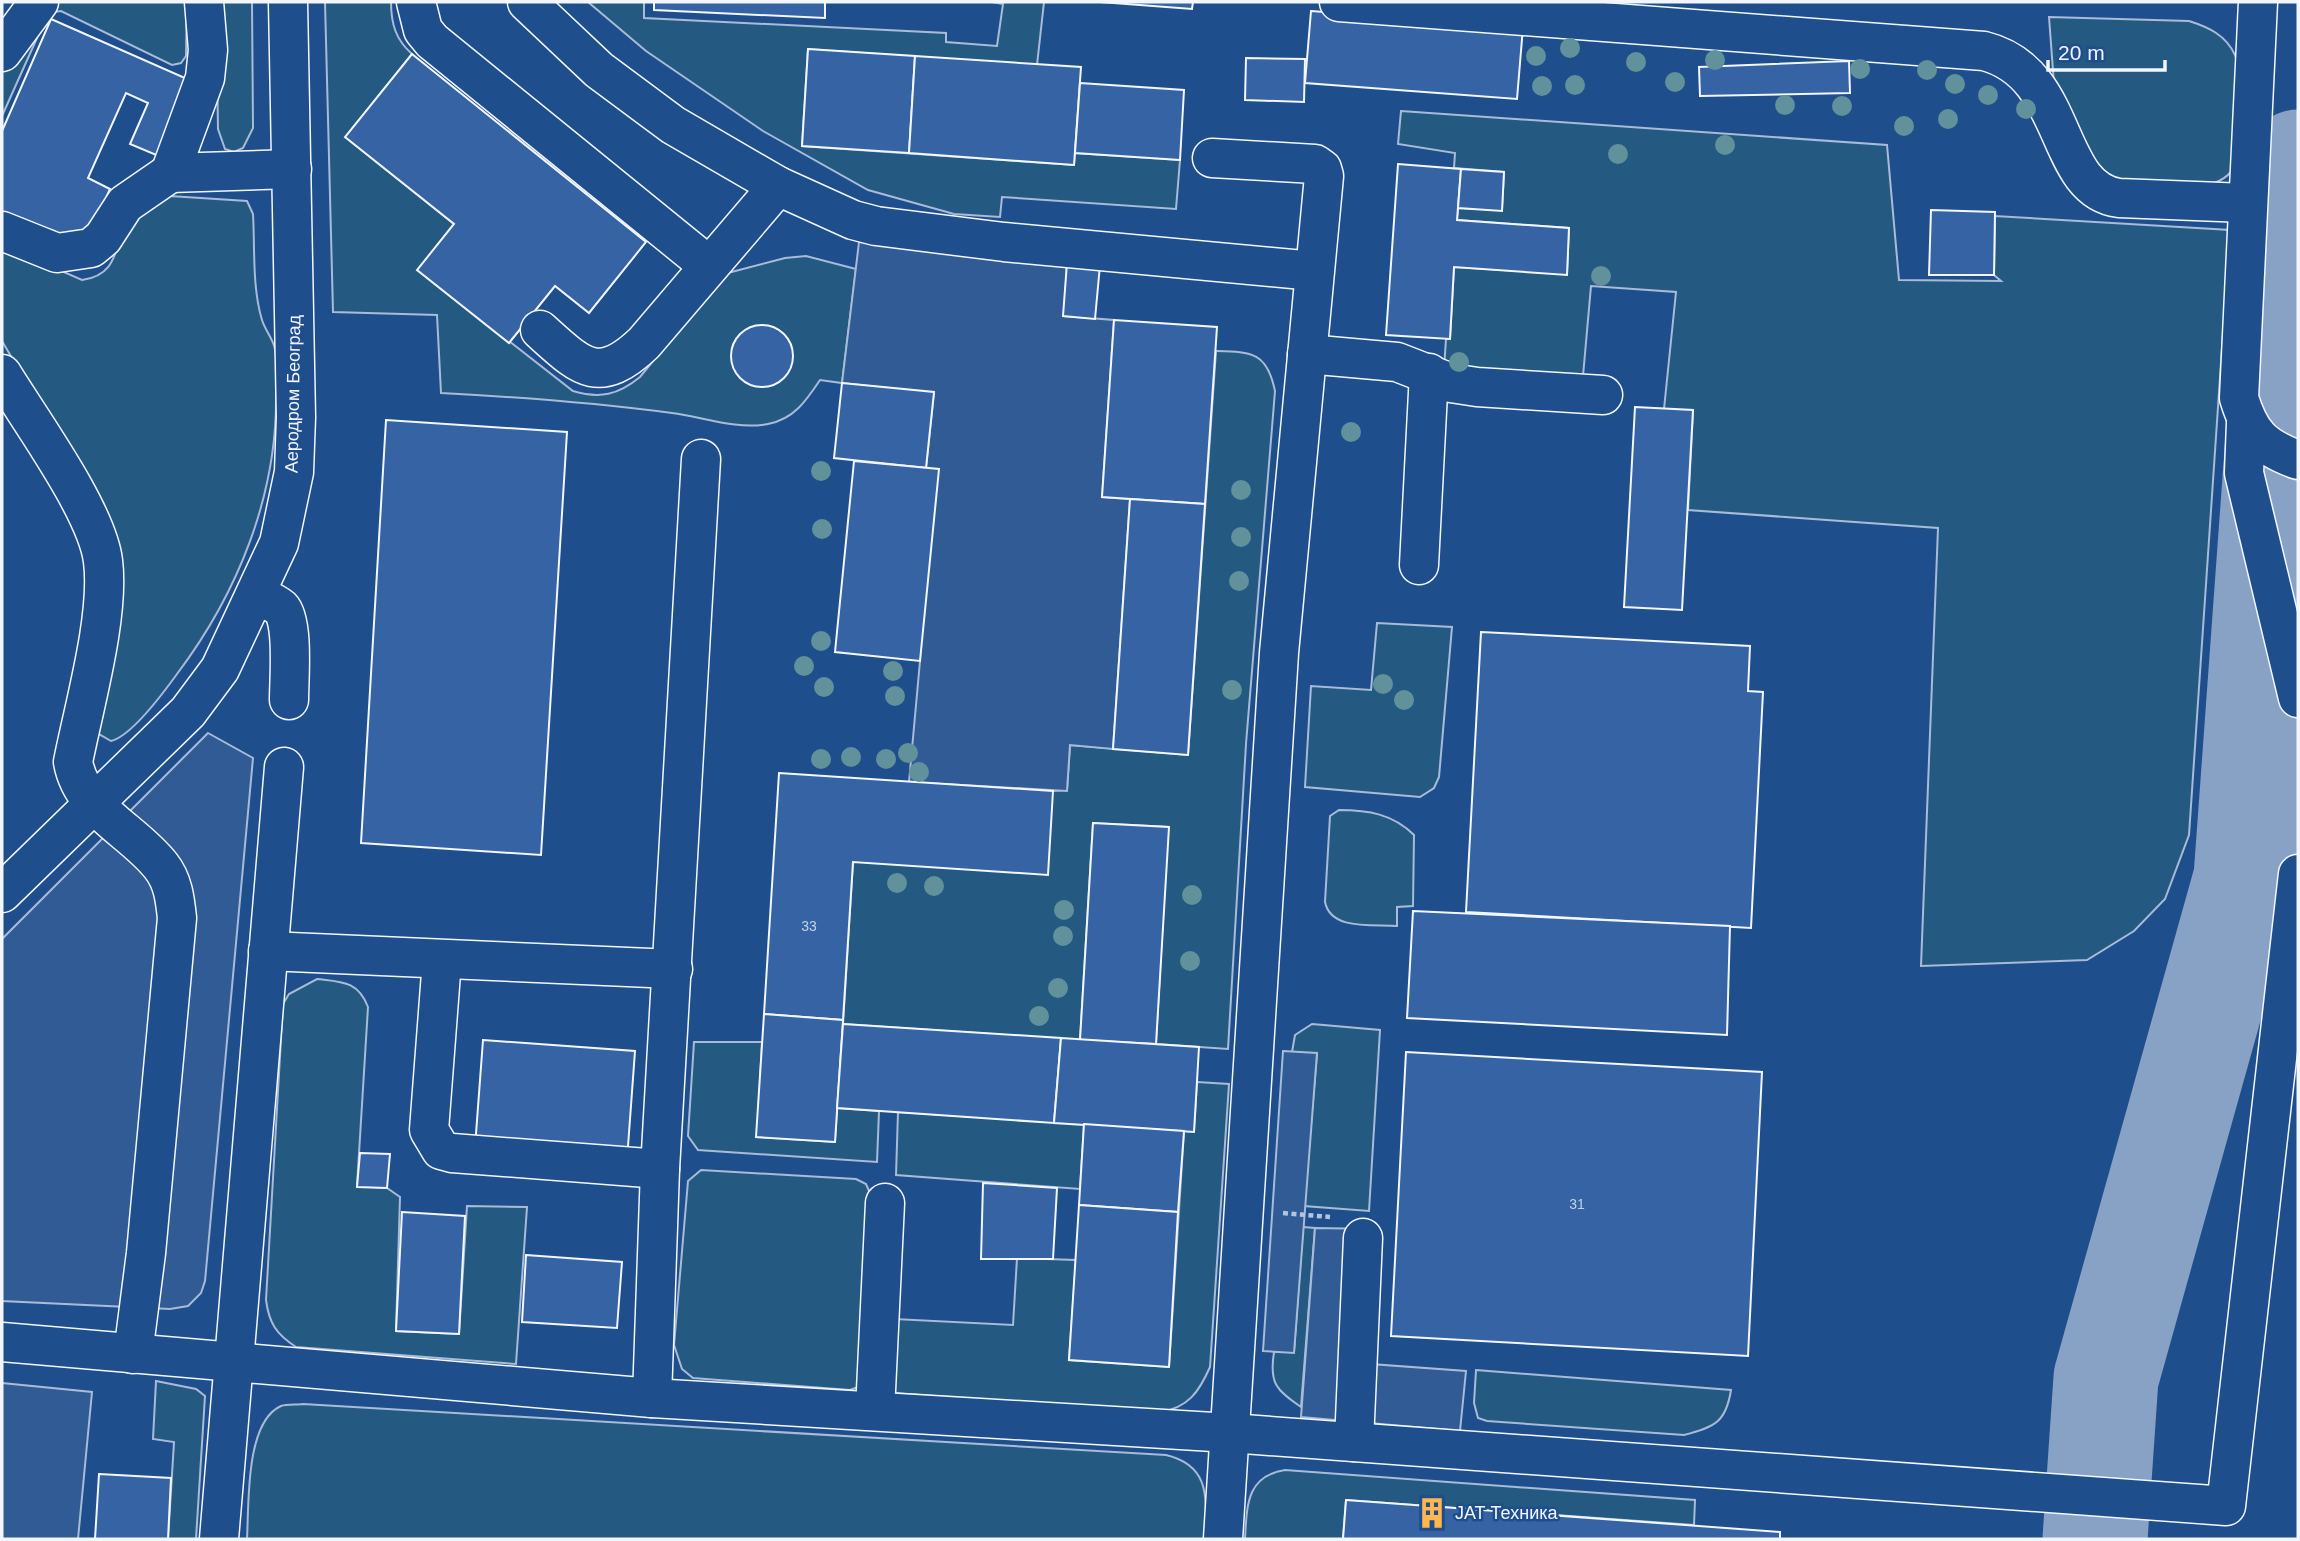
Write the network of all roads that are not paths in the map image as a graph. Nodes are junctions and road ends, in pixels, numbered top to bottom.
1 (38, 2) edge
2 (204, 2) edge
3 (288, 2) edge
4 (416, 2) edge
5 (527, 2) edge
6 (1339, 2) edge
7 (2258, 2) edge
8 (2, 52) edge
9 (1212, 158) dead end
10 (292, 169) junction
11 (170, 173) junction
12 (778, 186) junction
13 (2246, 203) junction
14 (2, 231) edge
15 (709, 266) junction
16 (1314, 271) junction
17 (540, 330) dead end
18 (1307, 354) junction
19 (1429, 373) junction
20 (2, 374) edge
21 (1603, 396) dead end
22 (2246, 423) junction
23 (701, 459) dead end
24 (2298, 460) edge
25 (1419, 565) dead end
26 (257, 595) junction
27 (2298, 698) edge
28 (289, 700) dead end
29 (284, 767) dead end
30 (94, 804) junction
31 (2298, 874) edge
32 (2, 893) edge
33 (268, 951) junction
34 (442, 960) junction
35 (673, 968) junction
36 (660, 1169) junction
37 (885, 1203) dead end
38 (1351, 1227) road end
39 (2, 1342) edge
40 (133, 1354) junction
41 (232, 1363) junction
42 (652, 1398) junction
43 (875, 1411) junction
44 (1230, 1433) junction
45 (1354, 1442) junction
46 (219, 1539) edge
47 (1223, 1539) edge

1 - 8 street
2 - 11 street
3 - 10 street, Аеродром Београд
4 - 15 street
5 - 12 street
6 - 13 street
7 - 13 street
9 - 16 street
10 - 11 street
10 - 26 street, Аеродром Београд
11 - 14 street
12 - 15 street
12 - 16 street
13 - 22 street
15 - 17 street
16 - 18 street
18 - 19 street
18 - 44 street
19 - 21 street
19 - 25 street
20 - 30 street
22 - 24 street
22 - 27 street
23 - 35 street
26 - 28 street
26 - 30 street, Аеродром Београд
29 - 33 street
30 - 32 street, Аеродром Београд
30 - 40 street
31 - 45 street
33 - 34 street
33 - 41 street
34 - 35 street
34 - 36 street
35 - 36 street
36 - 42 street
37 - 43 street
38 - 45 street
39 - 40 street
40 - 41 street
41 - 42 street
41 - 46 street
42 - 43 street
43 - 44 street
44 - 45 street
44 - 47 street

